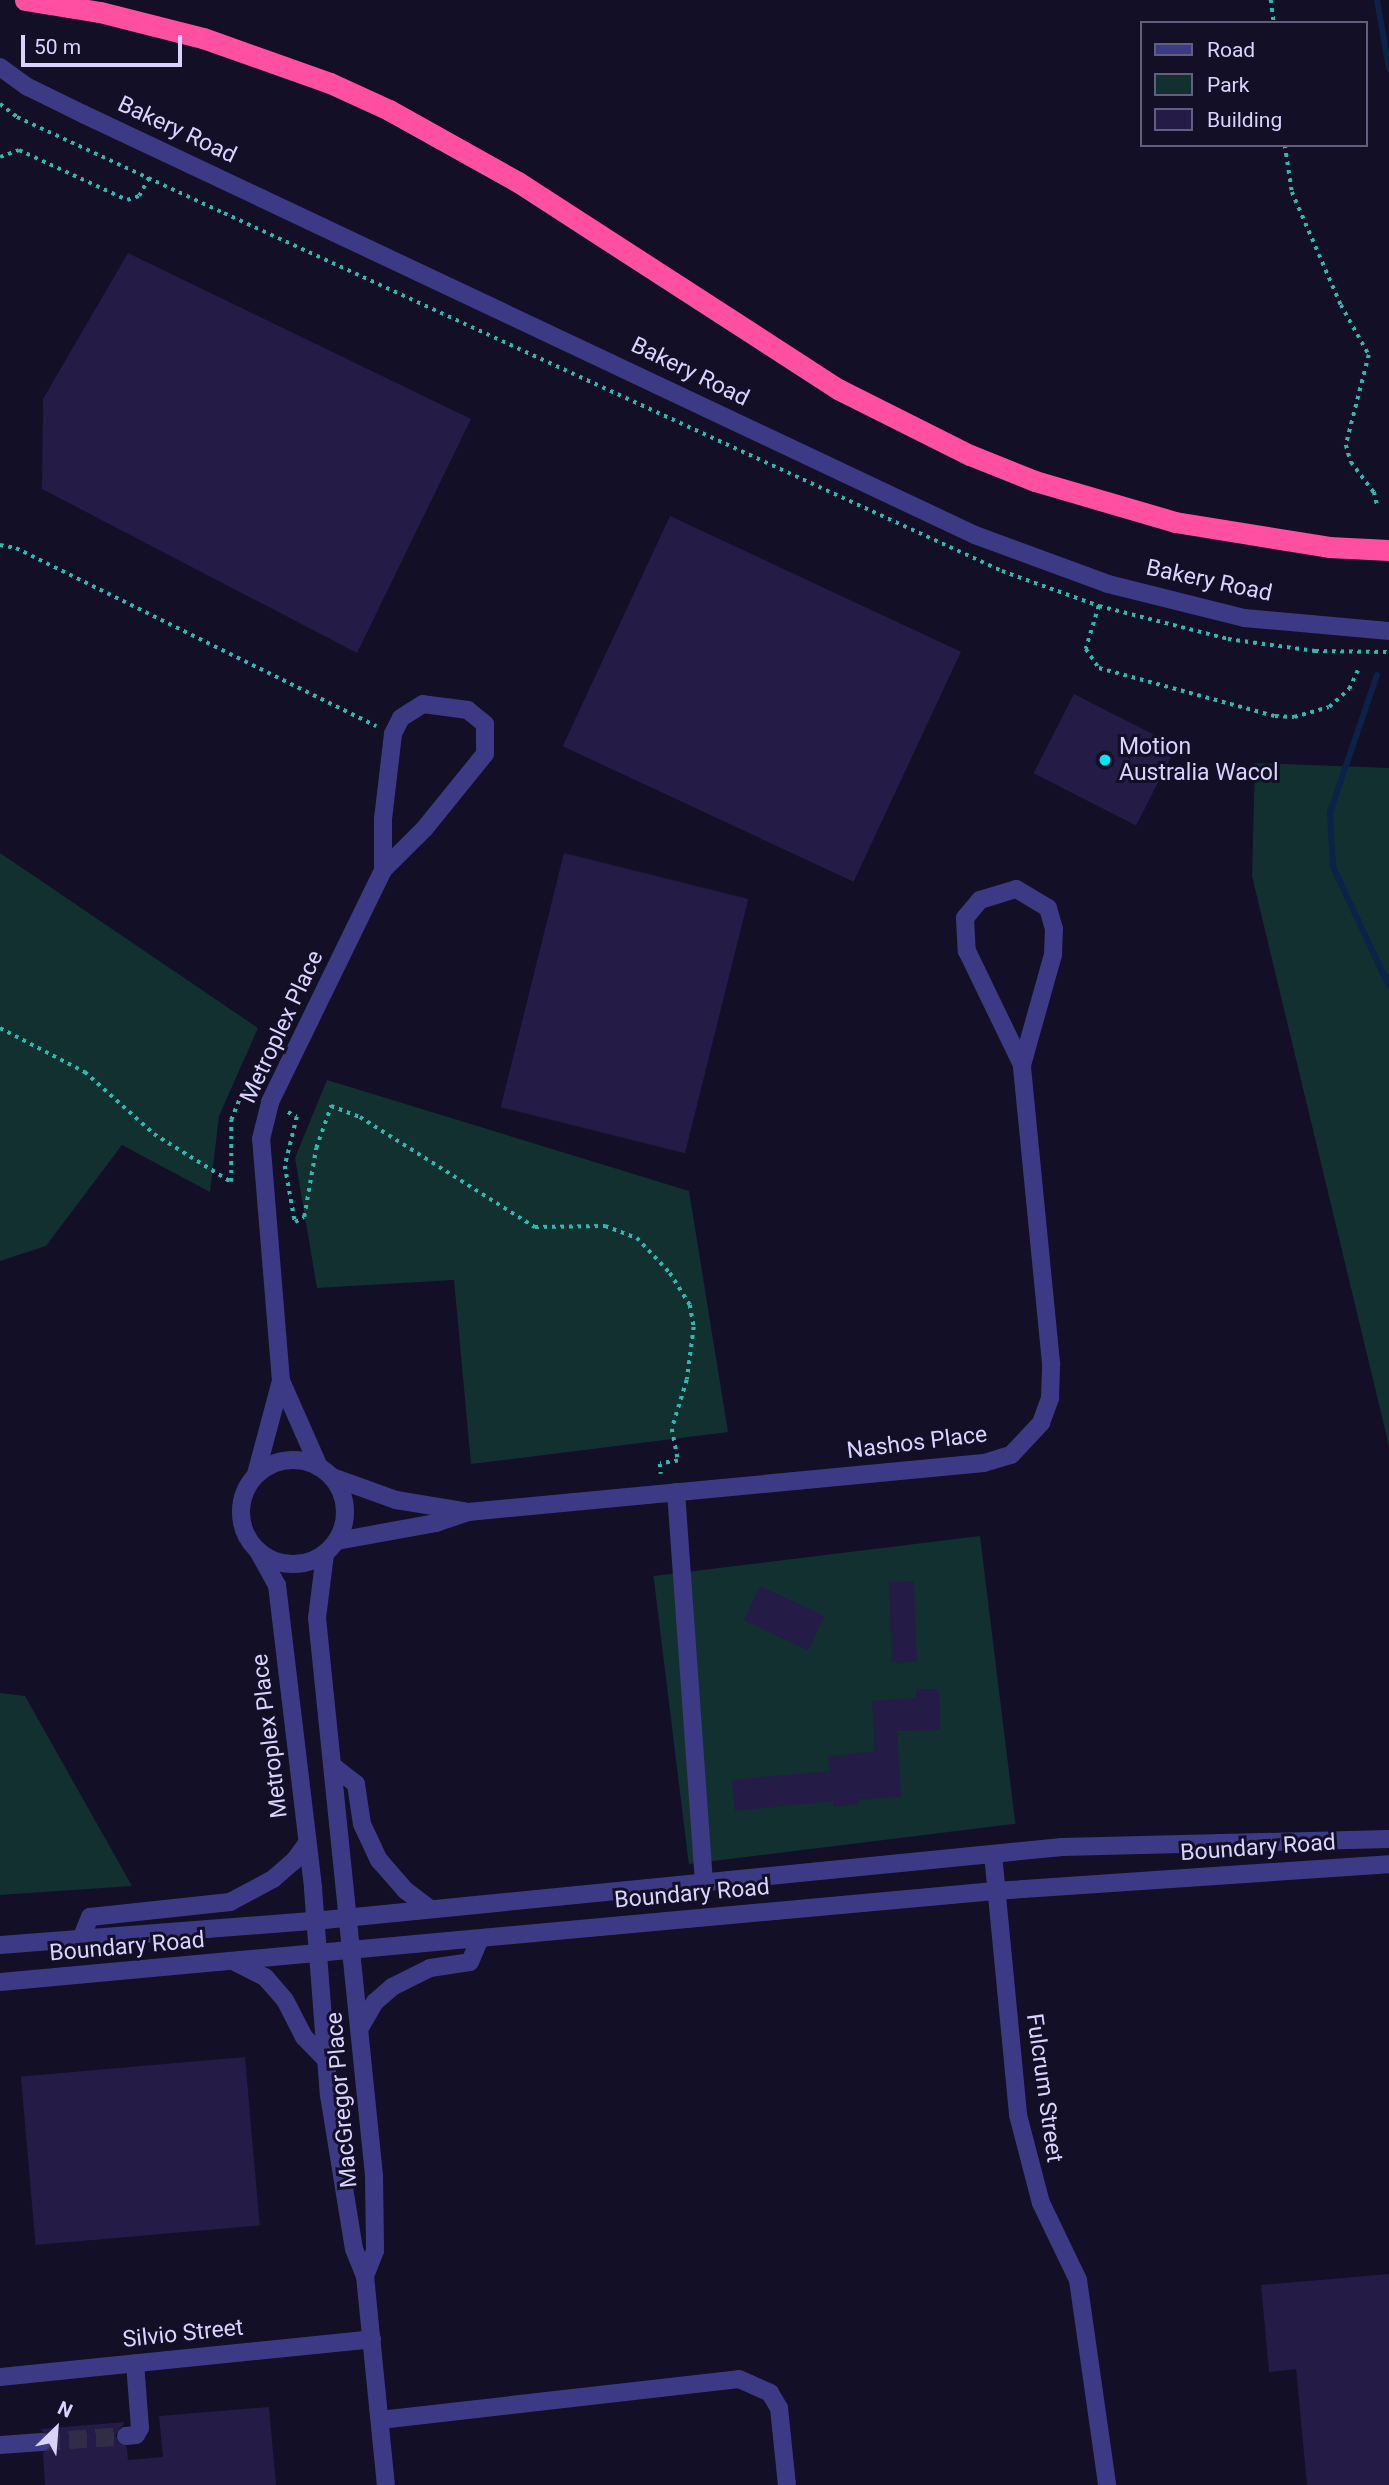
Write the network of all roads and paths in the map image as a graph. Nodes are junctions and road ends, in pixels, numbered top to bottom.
1 (25, 0) edge
2 (1271, 0) edge
3 (1274, 21) edge
4 (0, 67) edge
5 (1285, 147) edge
6 (0, 157) edge
7 (149, 177) dead end
8 (1378, 508) dead end
9 (0, 545) edge
10 (1389, 550) edge
11 (1108, 584) junction
12 (1389, 631) edge
13 (1358, 670) dead end
14 (393, 734) junction
15 (383, 870) junction
16 (0, 1028) edge
17 (1022, 1065) junction
18 (270, 1102) junction
19 (281, 1381) junction
20 (325, 1472) junction
21 (256, 1474) junction
22 (669, 1493) junction
23 (468, 1512) junction
24 (331, 1548) junction
25 (258, 1551) junction
26 (333, 1766) junction
27 (1389, 1839) edge
28 (307, 1843) junction
29 (993, 1854) junction
30 (1389, 1864) edge
31 (704, 1881) junction
32 (995, 1891) junction
33 (430, 1909) junction
34 (348, 1917) junction
35 (314, 1921) junction
36 (81, 1939) junction
37 (480, 1939) junction
38 (0, 1945) edge
39 (352, 1952) junction
40 (317, 1955) junction
41 (235, 1962) junction
42 (0, 1982) edge
43 (361, 2026) junction
44 (326, 2059) junction
45 (365, 2276) junction
46 (372, 2339) junction
47 (135, 2363) junction
48 (0, 2377) edge
49 (380, 2420) junction
50 (127, 2436) dead end
51 (41, 2442) tunnel mouth
52 (0, 2445) edge
53 (388, 2483) edge
54 (787, 2485) edge
55 (1107, 2485) edge

1 - 10 highway
2 - 3 path
4 - 11 street, Bakery Road
5 - 8 path
6 - 7 path
9 - 14 path
11 - 12 street, Bakery Road
11 - 13 path
14 - 15 street, Metroplex Place
14 - 15 street, Metroplex Place
15 - 18 street, Metroplex Place
16 - 18 path
17 - 17 street, Nashos Place
17 - 22 street, Nashos Place
18 - 19 street, Metroplex Place
18 - 22 path
19 - 20 street, Metroplex Place
19 - 21 street, Metroplex Place
20 - 21 street
20 - 23 street, Nashos Place
20 - 24 street
21 - 25 street
22 - 23 street, Nashos Place
22 - 31 street
23 - 24 street, Nashos Place
24 - 25 street
24 - 26 street
25 - 28 street, Metroplex Place
26 - 33 street
26 - 34 street
27 - 29 street, Boundary Road
28 - 35 street, Metroplex Place
28 - 36 street
29 - 31 street, Boundary Road
29 - 32 street, Fulcrum Street
30 - 32 street, Boundary Road
31 - 33 street, Boundary Road
32 - 37 street, Boundary Road
32 - 55 street, Fulcrum Street
33 - 34 street, Boundary Road
34 - 35 street, Boundary Road
34 - 39 street, MacGregor Place
35 - 36 street, Boundary Road
35 - 40 street, MacGregor Place
36 - 38 street, Boundary Road
37 - 39 street, Boundary Road
37 - 43 street
39 - 40 street, Boundary Road
39 - 43 street, MacGregor Place
40 - 41 street, Boundary Road
40 - 44 street, MacGregor Place
41 - 42 street, Boundary Road
41 - 44 street
43 - 45 street, MacGregor Place
44 - 45 street, MacGregor Place
45 - 46 street, MacGregor Place
46 - 47 street, Silvio Street
46 - 49 street, MacGregor Place
47 - 48 street, Silvio Street
47 - 50 street
49 - 53 street, MacGregor Place
49 - 54 street
51 - 52 street

